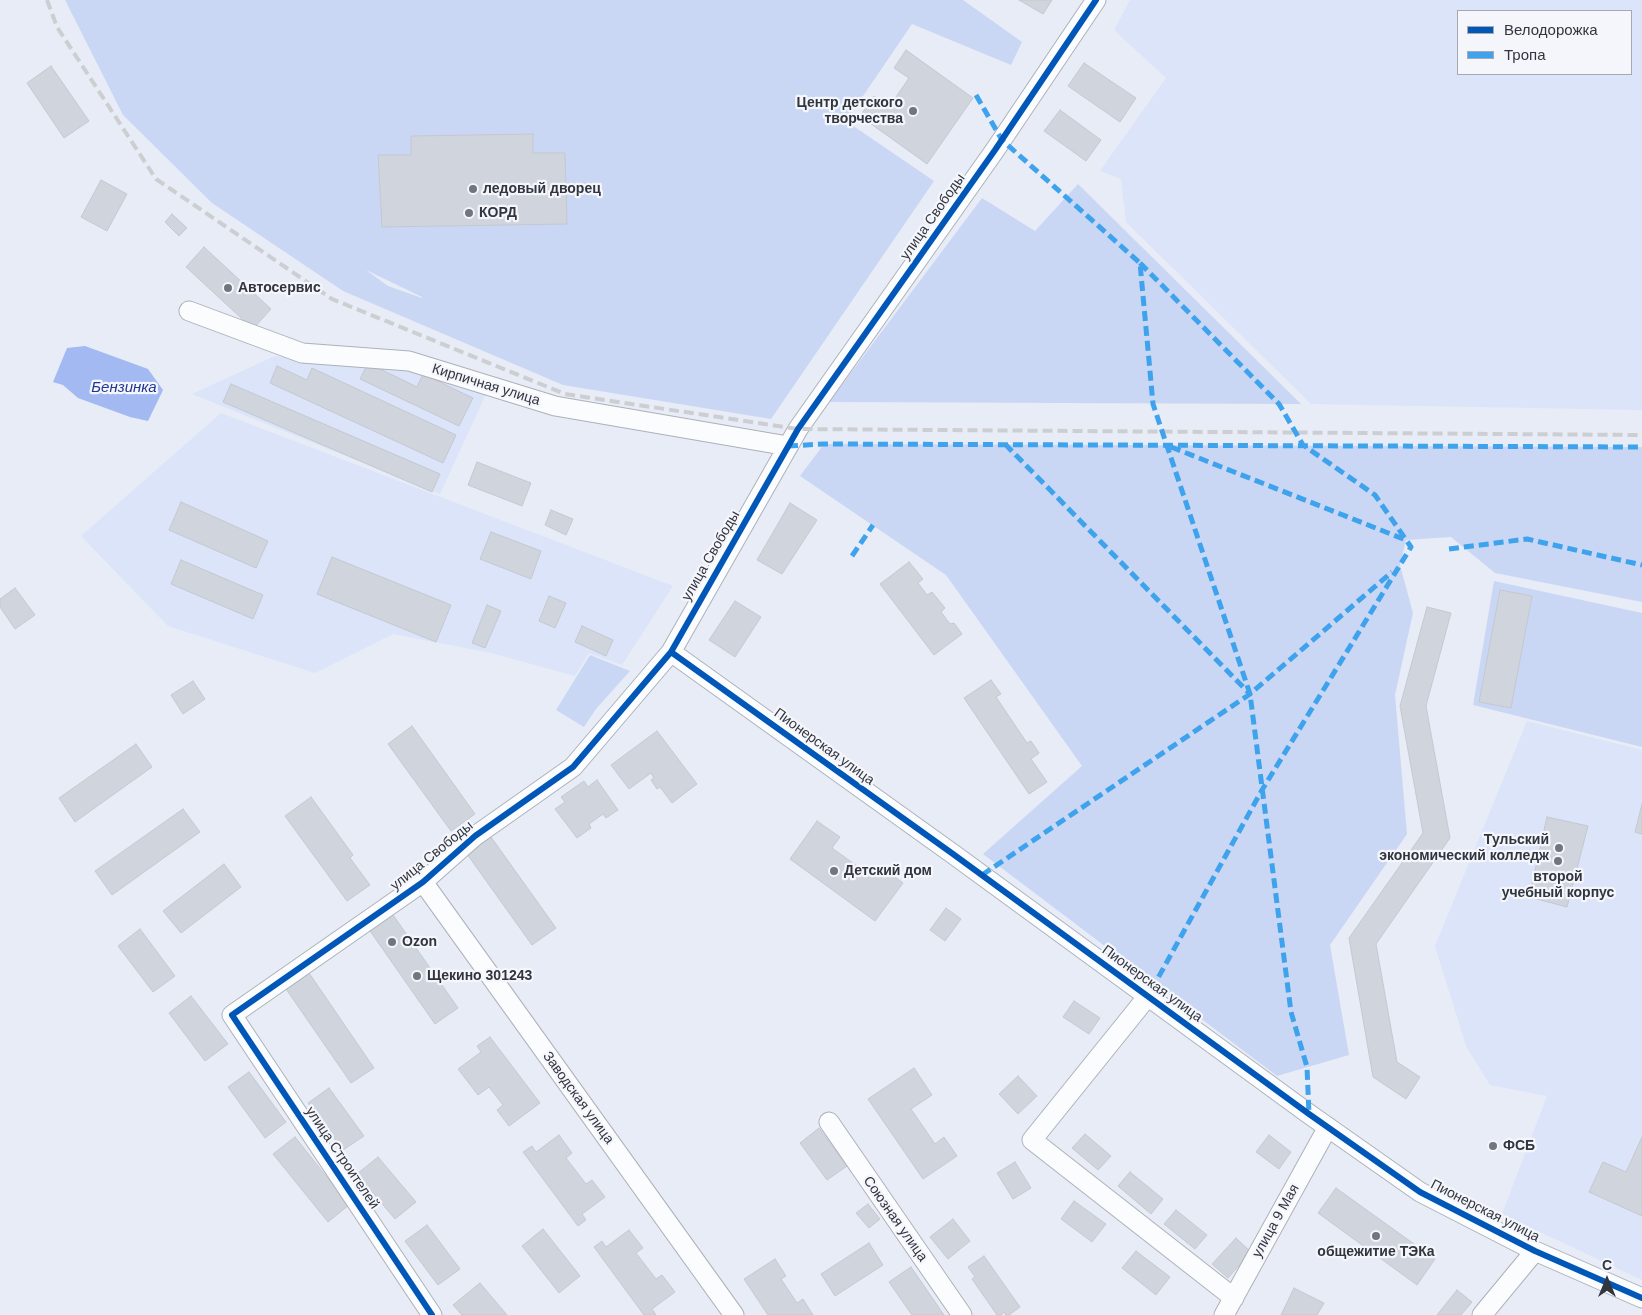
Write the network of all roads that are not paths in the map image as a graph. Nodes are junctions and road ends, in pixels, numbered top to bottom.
1 (1096, 0) edge
2 (189, 311) dead end
3 (788, 446) junction
4 (671, 652) junction
5 (423, 882) junction
6 (1148, 996) junction
7 (232, 1015) joint
8 (829, 1122) dead end
9 (1328, 1127) junction
10 (1535, 1251) junction
11 (1234, 1298) junction
12 (1642, 1298) edge
13 (959, 1314) edge
14 (432, 1315) edge
15 (734, 1315) edge
16 (1224, 1315) edge
17 (1482, 1315) edge

1 - 3 street, улица Свободы
2 - 3 street, Кирпичная улица
3 - 4 street, улица Свободы
4 - 5 street, улица Свободы
4 - 6 street, Пионерская улица
5 - 7 street, улица Свободы
5 - 15 street, Заводская улица
6 - 9 street, Пионерская улица
6 - 11 street
7 - 14 street, улица Строителей
8 - 13 street, Союзная улица
9 - 10 street, Пионерская улица
9 - 11 street, улица 9 Мая
10 - 12 street, Пионерская улица
10 - 17 street
11 - 16 street, улица 9 Мая

